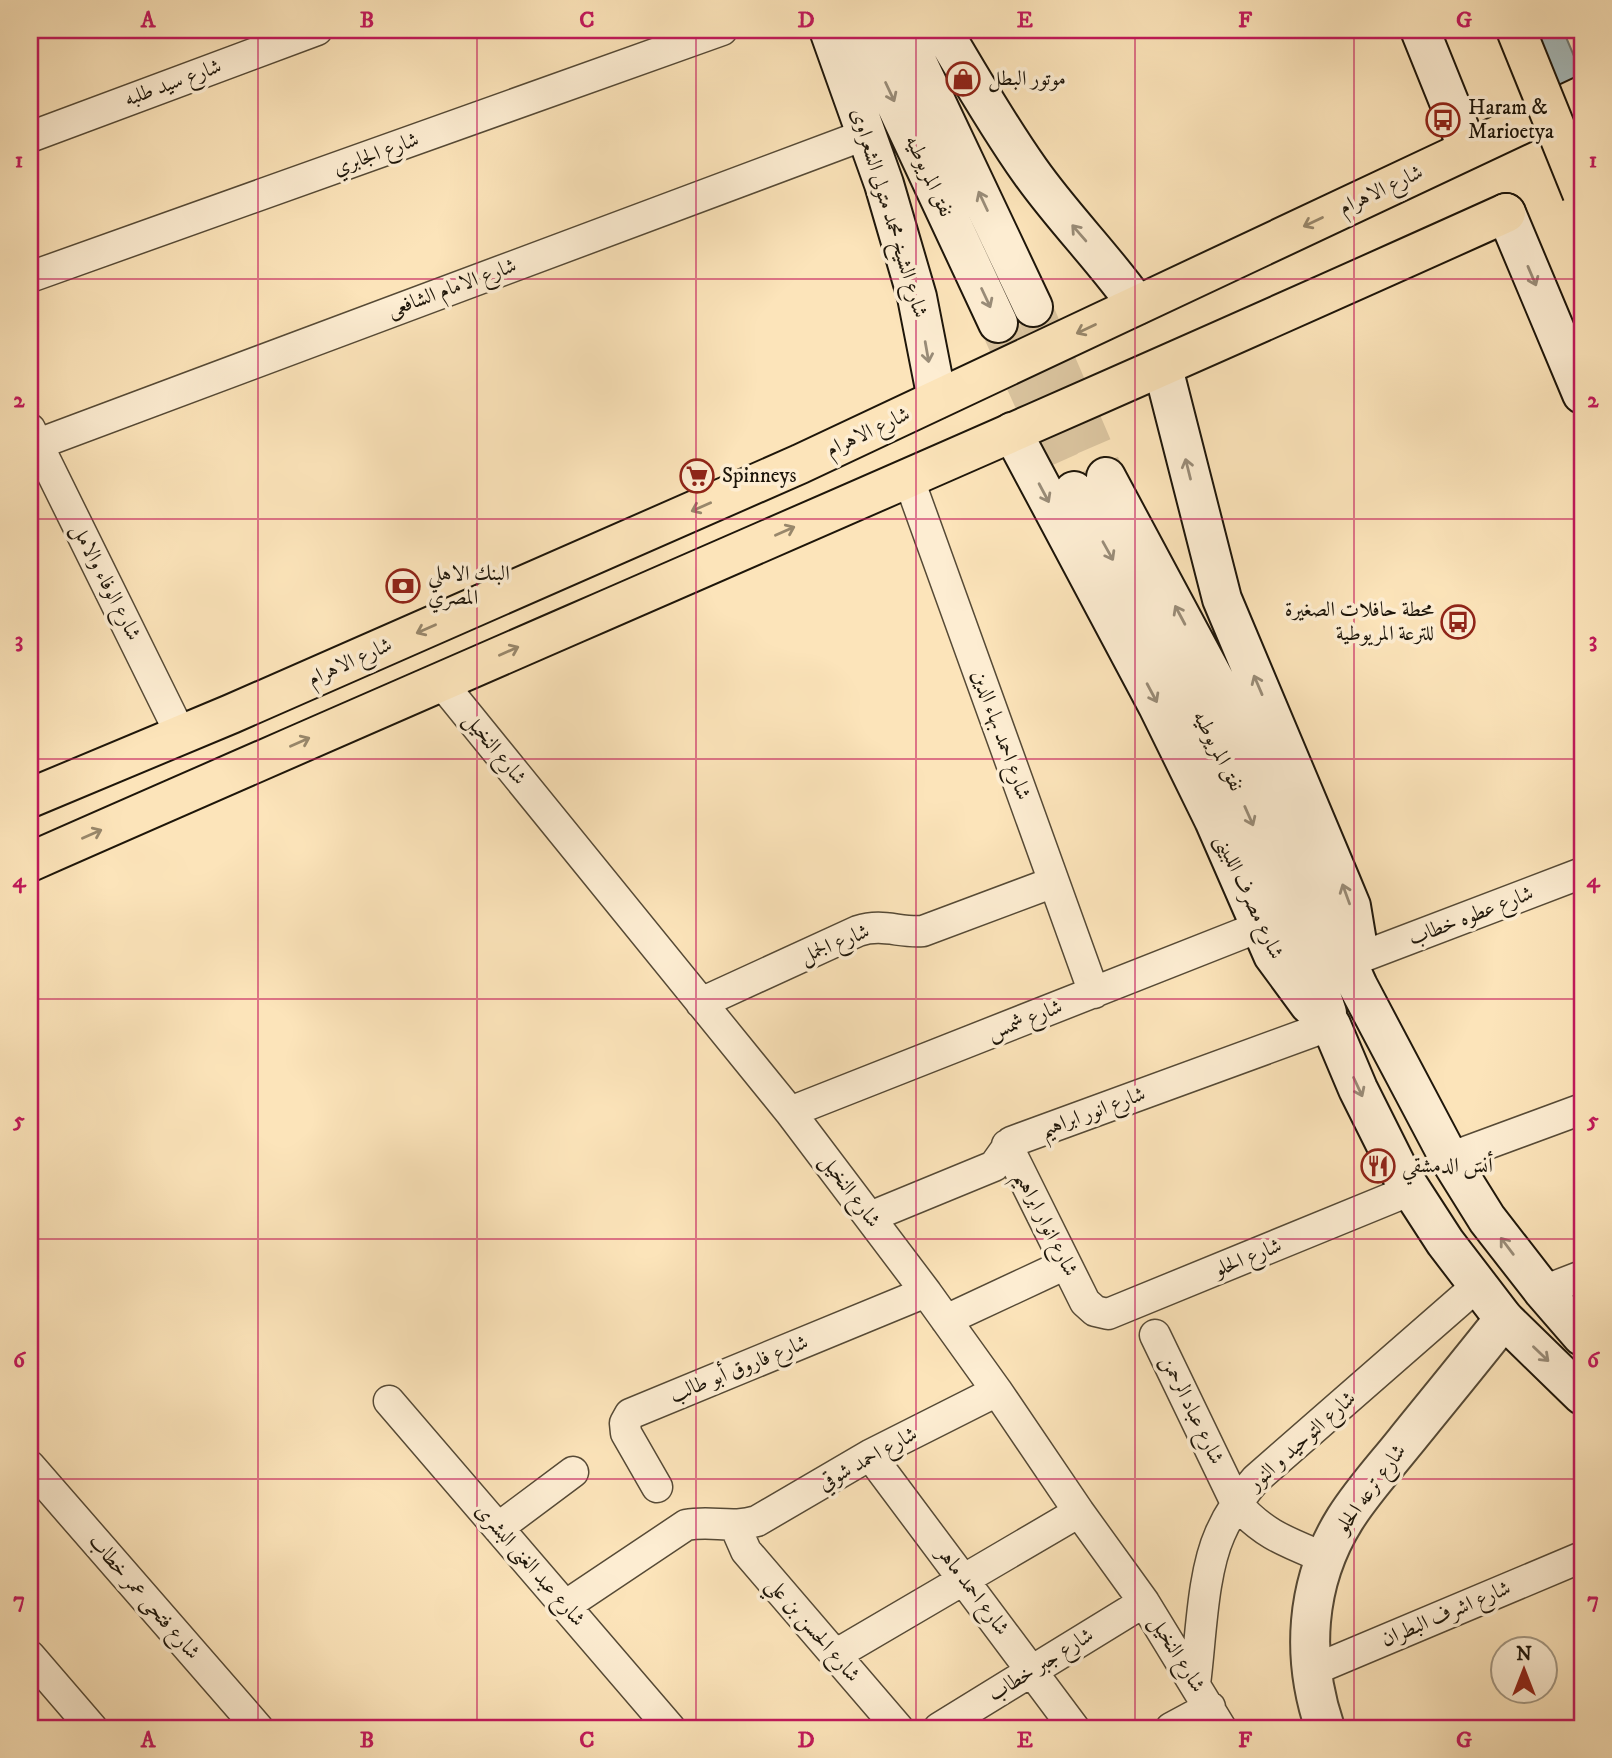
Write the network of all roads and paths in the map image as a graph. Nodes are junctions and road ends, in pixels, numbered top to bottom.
1 (317, 30) edge
2 (722, 30) edge
3 (829, 30) edge
4 (861, 30) edge
5 (902, 30) edge
6 (942, 30) edge
7 (1420, 30) edge
8 (1516, 30) edge
9 (1582, 96) edge
10 (867, 134) junction
11 (30, 137) edge
12 (1468, 149) junction
13 (1582, 193) edge
14 (30, 277) edge
15 (1137, 305) junction
16 (1033, 307) tunnel mouth
17 (998, 323) tunnel mouth
18 (1163, 368) junction
19 (1582, 394) edge
20 (937, 399) junction
21 (1012, 432) junction
22 (33, 440) edge
23 (908, 477) junction
24 (440, 681) junction
25 (181, 735) junction
26 (30, 798) edge
27 (30, 862) edge
28 (1582, 873) edge
29 (1054, 882) junction
30 (1259, 927) junction
31 (1358, 972) junction
32 (1094, 993) junction
33 (701, 1003) junction
34 (1331, 1025) junction
35 (1582, 1109) edge
36 (790, 1112) junction
37 (1007, 1145) junction
38 (1449, 1158) junction
39 (1411, 1190) junction
40 (870, 1217) junction
41 (1066, 1264) junction
42 (1582, 1276) edge
43 (1478, 1284) junction
44 (926, 1292) junction
45 (1543, 1292) junction
46 (1085, 1302) joint
47 (1504, 1319) junction
48 (946, 1321) junction
49 (1155, 1335) dead end
50 (1582, 1336) edge
51 (997, 1391) junction
52 (1582, 1395) edge
53 (389, 1401) dead end
54 (870, 1455) junction
55 (30, 1466) edge
56 (573, 1472) dead end
57 (657, 1488) dead end
58 (1236, 1503) junction
59 (1079, 1512) junction
60 (738, 1526) junction
61 (498, 1528) junction
62 (1582, 1557) edge
63 (1325, 1558) junction
64 (963, 1579) junction
65 (1144, 1602) junction
66 (565, 1606) junction
67 (835, 1655) junction
68 (30, 1656) edge
69 (1032, 1670) junction
70 (1311, 1671) junction
71 (1209, 1706) edge
72 (92, 1728) edge
73 (258, 1728) edge
74 (670, 1728) edge
75 (898, 1728) edge
76 (939, 1728) edge
77 (1074, 1728) edge
78 (1171, 1728) edge
79 (1325, 1728) edge

1 - 11 street, شارع سيد طلبه
2 - 14 street, شارع الجابري
3 - 10 main road, شارع الشيخ محمد متولى الشعراوى
4 -> 17 main road, نفق المريوطيه
16 -> 5 main road, نفق المريوطيه
15 -> 6 main road
7 - 12 main road
8 - 13 main road, bridge
9 - 12 main road, شارع الاهرام
10 -> 20 main road, شارع الشيخ محمد متولى الشعراوى
10 - 22 street, شارع الامام الشافعى
12 -> 15 main road, شارع الاهرام
15 -> 20 main road, شارع الاهرام
18 -> 19 main road
18 - 21 main road
31 -> 18 main road
20 -> 25 main road, شارع الاهرام
21 - 23 main road
21 -> 30 main road, شارع مصرف اللبينى
22 - 25 street, شارع الوفاء والامل
24 -> 23 main road
23 - 29 street, شارع احمد بهاء الدين
27 -> 24 main road
24 - 33 street, شارع النخيل
25 - 26 main road, شارع الاهرام
28 - 31 street, شارع عطوه خطاب
29 - 32 street, شارع احمد بهاء الدين
29 - 33 street, شارع الجمل
30 - 32 street, شارع شمس
30 - 34 main road, شارع مصرف اللبينى
31 -> 34 main road, نفق المريوطيه
31 - 38 main road
32 - 36 street, شارع شمس
33 - 36 street, شارع النخيل
34 - 37 street, شارع انور ابراهيم
34 -> 39 main road, شارع مصرف اللبينى
35 - 38 street
36 - 40 street, شارع النخيل
37 - 40 street, شارع انور ابراهيم
37 - 41 street, شارع انوار ابراهيم
45 -> 38 main road
39 - 43 main road, شارع مصرف اللبينى
39 - 46 street, شارع الحلو
40 - 44 street, شارع النخيل
41 - 46 street, شارع انوار ابراهيم
41 - 48 street
42 - 45 street
43 - 47 main road, شارع مصرف اللبينى
43 - 58 street, شارع التوحيد و النور
44 - 48 street, شارع النخيل
44 - 57 street, شارع فاروق أبو طالب
45 - 50 main road
47 -> 52 main road, شارع مصرف اللبينى
47 - 63 main road, شارع ترعه الحلو
48 - 51 street, شارع النخيل
49 - 58 street, شارع عباد الرحمن
51 - 54 street, شارع احمد شوقي
51 - 59 street, شارع النخيل
53 - 61 street, شارع عبد الغنى البشرى
54 - 60 street, شارع احمد شوقي
54 - 64 street, شارع احمد ماهر
55 - 73 street, شارع فتحى عمر خطاب
56 - 61 street
58 - 63 street, شارع عباد الرحمن
58 - 71 street, شارع التوحيد و النور
59 - 64 street
59 - 65 street, شارع النخيل
60 - 66 street
60 - 67 street, شارع الحسن بن علي
61 - 66 street, شارع عبد الغنى البشرى
62 - 70 street, شارع اشرف البطران
63 - 70 main road, شارع ترعه الحلو
64 - 67 street
64 - 69 street, شارع احمد ماهر
65 - 69 street, شارع جبر خطاب
65 - 71 street, شارع النخيل
66 - 74 street, شارع عبد الغنى البشرى
67 - 75 street, شارع الحسن بن علي
68 - 72 street
69 - 76 street, شارع جبر خطاب
69 - 77 street, شارع احمد ماهر
70 - 79 main road, شارع ترعه الحلو
71 - 78 street

